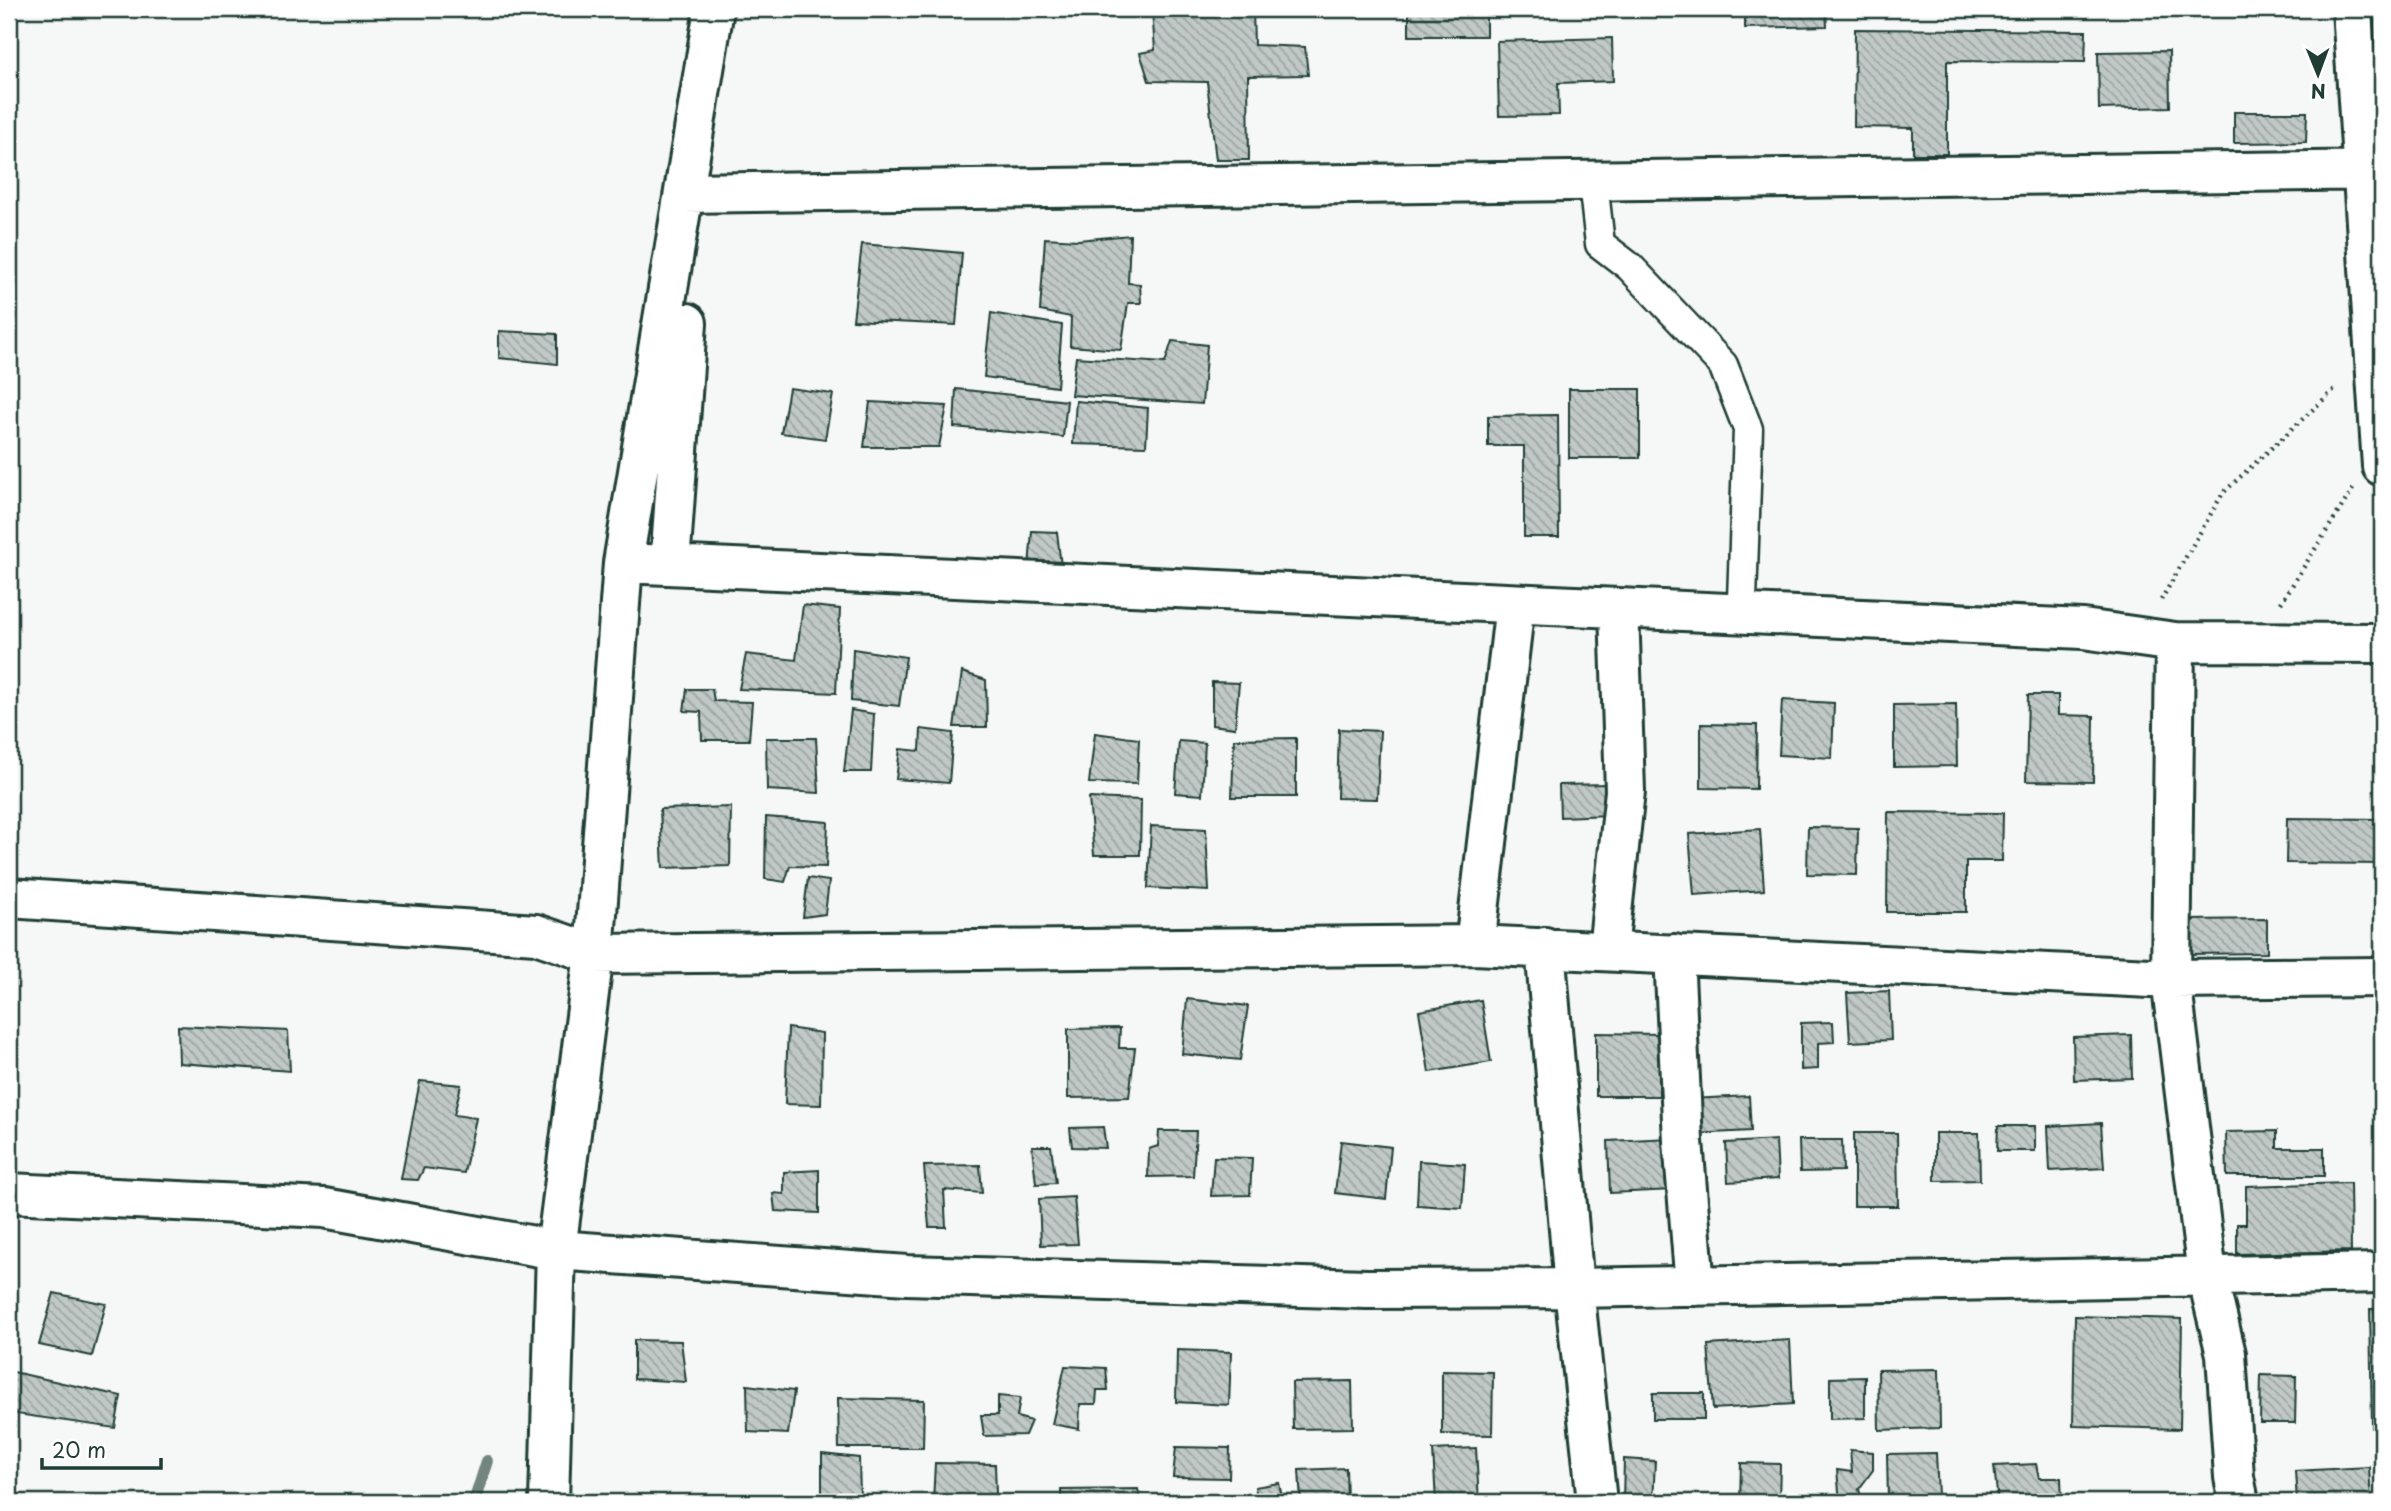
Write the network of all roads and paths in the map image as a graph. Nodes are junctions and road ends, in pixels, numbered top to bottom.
1 (714, 9) edge
2 (2353, 9) edge
3 (2372, 171) edge
4 (1593, 182) junction
5 (695, 193) junction
6 (2374, 353) junction
7 (2382, 453) edge
8 (623, 563) junction
9 (670, 565) junction
10 (1742, 600) dead end
11 (1515, 604) junction
12 (1619, 609) junction
13 (2157, 640) junction
14 (2256, 642) junction
15 (2382, 643) edge
16 (9, 898) edge
17 (1475, 945) junction
18 (1545, 947) junction
19 (1608, 950) junction
20 (594, 954) junction
21 (1674, 954) junction
22 (2382, 977) edge
23 (2171, 979) junction
24 (9, 1193) edge
25 (556, 1250) junction
26 (2382, 1273) edge
27 (2207, 1275) junction
28 (1695, 1286) junction
29 (1574, 1288) junction
30 (549, 1502) edge
31 (1597, 1502) edge
32 (2239, 1502) edge

1 - 5 street
2 - 3 street
3 - 4 street
3 - 6 street
4 - 5 street
4 - 10 street
5 - 8 street
5 - 9 street
6 - 7 street
6 - 13 path
7 - 14 path
8 - 9 street
8 - 20 street
9 - 11 street
11 - 12 street
11 - 17 street
12 - 13 street
12 - 19 street
13 - 14 street
13 - 23 street
14 - 15 street
16 - 20 street
17 - 18 street
17 - 20 street
18 - 19 street
18 - 29 street
19 - 21 street
20 - 25 street
21 - 23 street
21 - 28 street
22 - 23 street
23 - 27 street
24 - 25 street
25 - 29 street
25 - 30 street
26 - 27 street
27 - 28 street
27 - 32 street
28 - 29 street
29 - 31 street

